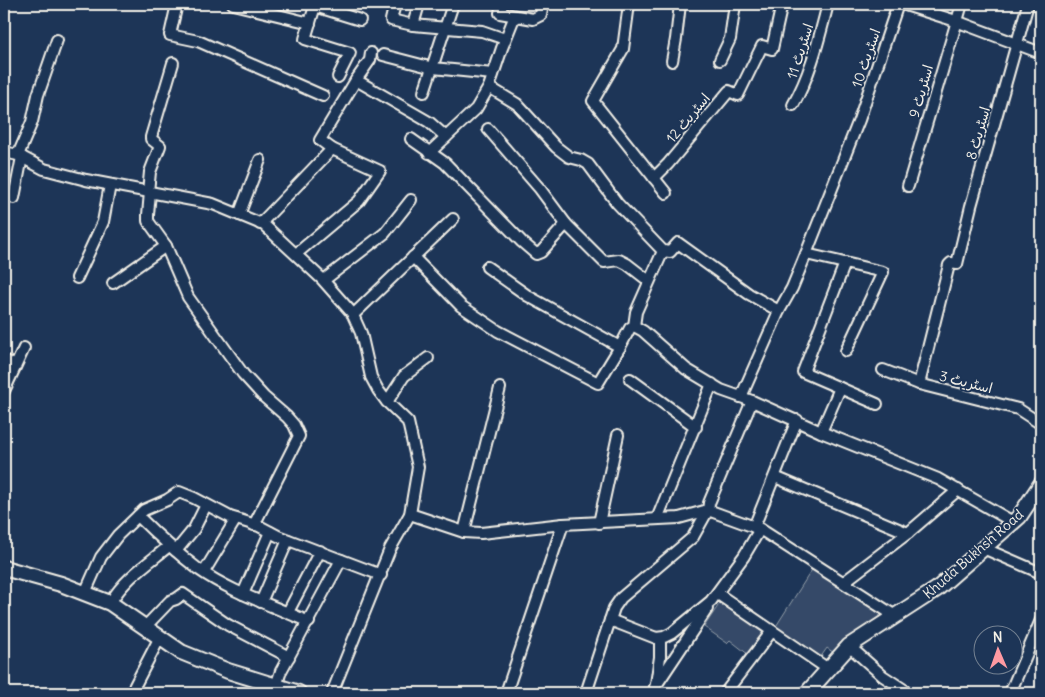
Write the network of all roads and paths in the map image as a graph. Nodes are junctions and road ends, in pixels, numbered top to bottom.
1 (176, 4) edge
2 (233, 4) edge
3 (395, 4) edge
4 (419, 4) edge
5 (453, 4) edge
6 (502, 4) edge
7 (542, 4) edge
8 (629, 4) edge
9 (680, 4) edge
10 (735, 4) edge
11 (782, 4) edge
12 (828, 4) edge
13 (898, 4) edge
14 (902, 4) edge
15 (962, 4) edge
16 (1028, 4) edge
17 (517, 17) junction
18 (360, 20) dead end
19 (956, 21) junction
20 (310, 23) junction
21 (413, 25) junction
22 (446, 27) junction
23 (506, 39) junction
24 (57, 40) dead end
25 (1017, 44) junction
26 (1041, 53) edge
27 (371, 54) dead end
28 (383, 55) dead end
29 (720, 60) dead end
30 (672, 61) dead end
31 (173, 63) dead end
32 (433, 68) junction
33 (493, 74) junction
34 (338, 77) dead end
35 (356, 80) junction
36 (489, 87) junction
37 (424, 92) dead end
38 (323, 96) dead end
39 (793, 105) dead end
40 (488, 130) dead end
41 (446, 137) junction
42 (411, 139) dead end
43 (332, 149) junction
44 (4, 152) edge
45 (429, 153) junction
46 (20, 156) junction
47 (260, 160) dead end
48 (654, 178) junction
49 (110, 185) junction
50 (908, 186) dead end
51 (149, 192) junction
52 (666, 193) dead end
53 (14, 198) dead end
54 (412, 200) dead end
55 (239, 214) junction
56 (453, 219) dead end
57 (260, 224) junction
58 (566, 224) junction
59 (166, 246) junction
60 (663, 251) junction
61 (296, 254) junction
62 (806, 254) junction
63 (413, 258) junction
64 (846, 263) junction
65 (487, 267) dead end
66 (77, 278) dead end
67 (324, 280) junction
68 (649, 281) junction
69 (113, 283) dead end
70 (779, 311) junction
71 (353, 316) junction
72 (634, 326) junction
73 (620, 347) junction
74 (24, 348) dead end
75 (846, 351) dead end
76 (428, 358) dead end
77 (4, 360) edge
78 (15, 366) junction
79 (883, 370) dead end
80 (630, 379) dead end
81 (712, 384) junction
82 (919, 384) junction
83 (500, 388) dead end
84 (840, 388) junction
85 (4, 391) edge
86 (741, 397) junction
87 (752, 401) junction
88 (388, 402) junction
89 (877, 404) dead end
90 (797, 420) junction
91 (1041, 424) edge
92 (696, 427) junction
93 (821, 432) junction
94 (618, 435) dead end
95 (775, 477) junction
96 (1041, 484) edge
97 (958, 490) junction
98 (206, 505) junction
99 (708, 510) junction
100 (410, 514) junction
101 (138, 516) junction
102 (236, 519) junction
103 (657, 519) junction
104 (1013, 522) junction
105 (599, 523) junction
106 (564, 524) junction
107 (254, 525) junction
108 (757, 528) junction
109 (270, 532) junction
110 (464, 532) junction
111 (908, 533) junction
112 (288, 540) junction
113 (172, 548) junction
114 (983, 548) junction
115 (320, 552) junction
116 (341, 560) junction
117 (4, 568) edge
118 (204, 572) junction
119 (1041, 573) edge
120 (381, 575) junction
121 (844, 582) junction
122 (85, 594) junction
123 (243, 594) junction
124 (714, 598) junction
125 (261, 602) junction
126 (110, 603) junction
127 (288, 612) junction
128 (892, 614) dead end
129 (610, 620) junction
130 (1041, 620) edge
131 (309, 622) junction
132 (146, 627) junction
133 (772, 631) junction
134 (160, 637) junction
135 (660, 638) junction
136 (849, 646) junction
137 (289, 657) junction
138 (828, 669) junction
139 (654, 690) edge
140 (287, 691) edge
141 (131, 693) edge
142 (332, 693) edge
143 (506, 693) edge
144 (586, 693) edge
145 (725, 693) edge
146 (808, 693) edge
147 (909, 693) edge
148 (1010, 693) edge

1 - 38 street
2 - 20 street
3 - 21 street
4 - 21 street
5 - 22 street
6 - 17 street
7 - 17 street
8 - 48 street
9 - 30 street
10 - 29 street
11 - 48 street, اسٹریٹ 12
12 - 39 street, اسٹریٹ 11
13 - 62 street, اسٹریٹ 10
14 - 19 street
15 - 19 street, اسٹریٹ 9
16 - 25 street, اسٹریٹ 8
17 - 23 street
18 - 20 street
19 - 25 street
19 - 50 street, اسٹریٹ 9
20 - 34 street
21 - 22 street
22 - 23 street
22 - 32 street
23 - 33 street
24 - 46 street
25 - 26 street
25 - 82 street, اسٹریٹ 8
27 - 35 street
28 - 32 street
31 - 51 street
32 - 33 street
32 - 37 street
33 - 36 street
35 - 41 street
35 - 43 street
36 - 41 street
36 - 60 street
40 - 58 street
41 - 45 street
42 - 45 street
43 - 57 street
43 - 61 street
44 - 46 street
45 - 58 street
46 - 49 street
46 - 53 street
47 - 55 street
48 - 52 street
49 - 51 street
49 - 66 street
51 - 55 street
51 - 59 street
54 - 67 street
55 - 57 street
56 - 63 street
57 - 61 street
58 - 68 street
59 - 69 street
59 - 107 street
60 - 68 street
60 - 70 street
61 - 67 street
62 - 64 street
62 - 70 street, اسٹریٹ 10
63 - 71 street
63 - 73 street
64 - 75 street
64 - 84 street
65 - 73 street
67 - 71 street
68 - 72 street
70 - 86 street, اسٹریٹ 10
71 - 88 street
72 - 73 street
72 - 81 street
74 - 78 street
76 - 88 street
77 - 78 street
78 - 85 street
79 - 82 street, اسٹریٹ 3
80 - 92 street
81 - 86 street
81 - 92 street
82 - 91 street, اسٹریٹ 3
83 - 110 street
84 - 89 street
84 - 93 street
86 - 87 street
87 - 90 street
87 - 99 street
88 - 100 street
90 - 93 street
90 - 95 street
92 - 103 street
93 - 97 street
94 - 105 street
95 - 108 street
95 - 111 street
96 - 104 street, Khuda Bukhsh Road
97 - 104 street
97 - 111 street
98 - 101 street
98 - 102 street
98 - 113 street
99 - 103 street
99 - 108 street
99 - 129 street
100 - 110 street
100 - 120 street
101 - 113 street
101 - 122 street
102 - 107 street
102 - 118 street
103 - 105 street
104 - 114 street, Khuda Bukhsh Road
105 - 106 street
106 - 110 street
106 - 143 street
107 - 109 street
108 - 121 street
108 - 124 street
109 - 112 street
109 - 123 street
111 - 121 street
112 - 115 street
112 - 125 street
113 - 118 street
113 - 126 street
114 - 119 street
114 - 136 street, Khuda Bukhsh Road
115 - 116 street
115 - 127 street
116 - 120 street
116 - 131 street
117 - 122 street
118 - 123 street
120 - 142 street
121 - 128 street
122 - 126 street
123 - 125 street
124 - 133 street
124 - 135 street
124 - 139 street
125 - 127 street
126 - 132 street
127 - 131 street
129 - 135 street
129 - 144 street
130 - 148 street
131 - 137 street
132 - 134 street
132 - 137 street
133 - 138 street
133 - 145 street
134 - 140 street
134 - 141 street
135 - 139 street
136 - 138 street, Khuda Bukhsh Road
136 - 147 street
137 - 140 street
138 - 146 street, Khuda Bukhsh Road

